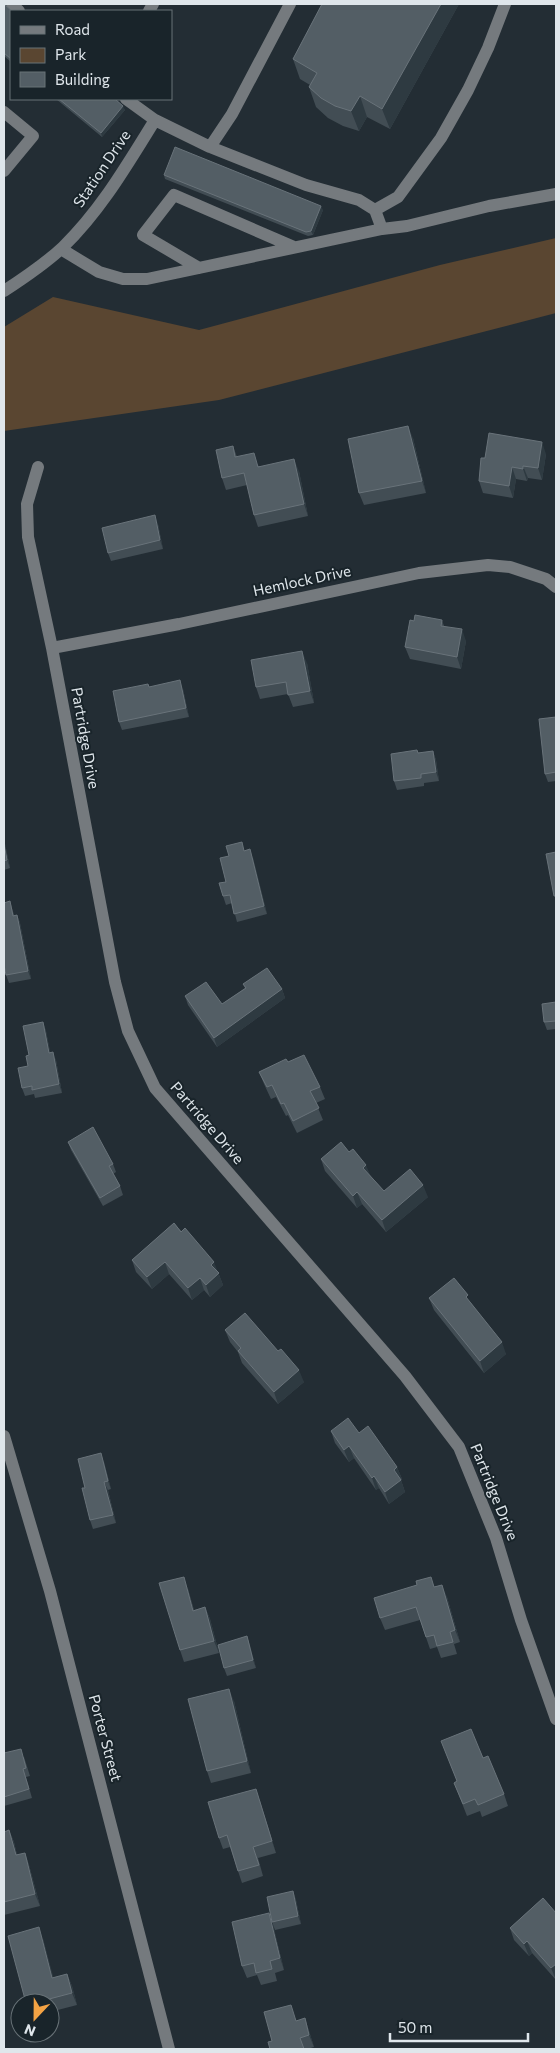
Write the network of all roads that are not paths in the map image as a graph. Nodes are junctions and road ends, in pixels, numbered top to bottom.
1 (290, 4) edge
2 (505, 4) edge
3 (127, 100) edge
4 (4, 112) edge
5 (155, 120) junction
6 (210, 147) junction
7 (4, 172) edge
8 (556, 194) edge
9 (375, 210) junction
10 (382, 229) junction
11 (294, 247) junction
12 (61, 249) junction
13 (199, 268) junction
14 (4, 291) edge
15 (38, 467) dead end
16 (556, 587) edge
17 (52, 648) junction
18 (4, 1436) edge
19 (556, 1719) edge
20 (170, 2049) edge

1 - 6 street
2 - 9 street
3 - 5 street
4 - 7 street
5 - 6 street
5 - 12 street, Station Drive
6 - 9 street
8 - 10 street
9 - 10 street
10 - 11 street
11 - 13 street
11 - 13 street
12 - 13 street
12 - 14 street, Station Drive
15 - 17 street, Partridge Drive
16 - 17 street, Hemlock Drive
17 - 19 street, Partridge Drive
18 - 20 street, Porter Street

